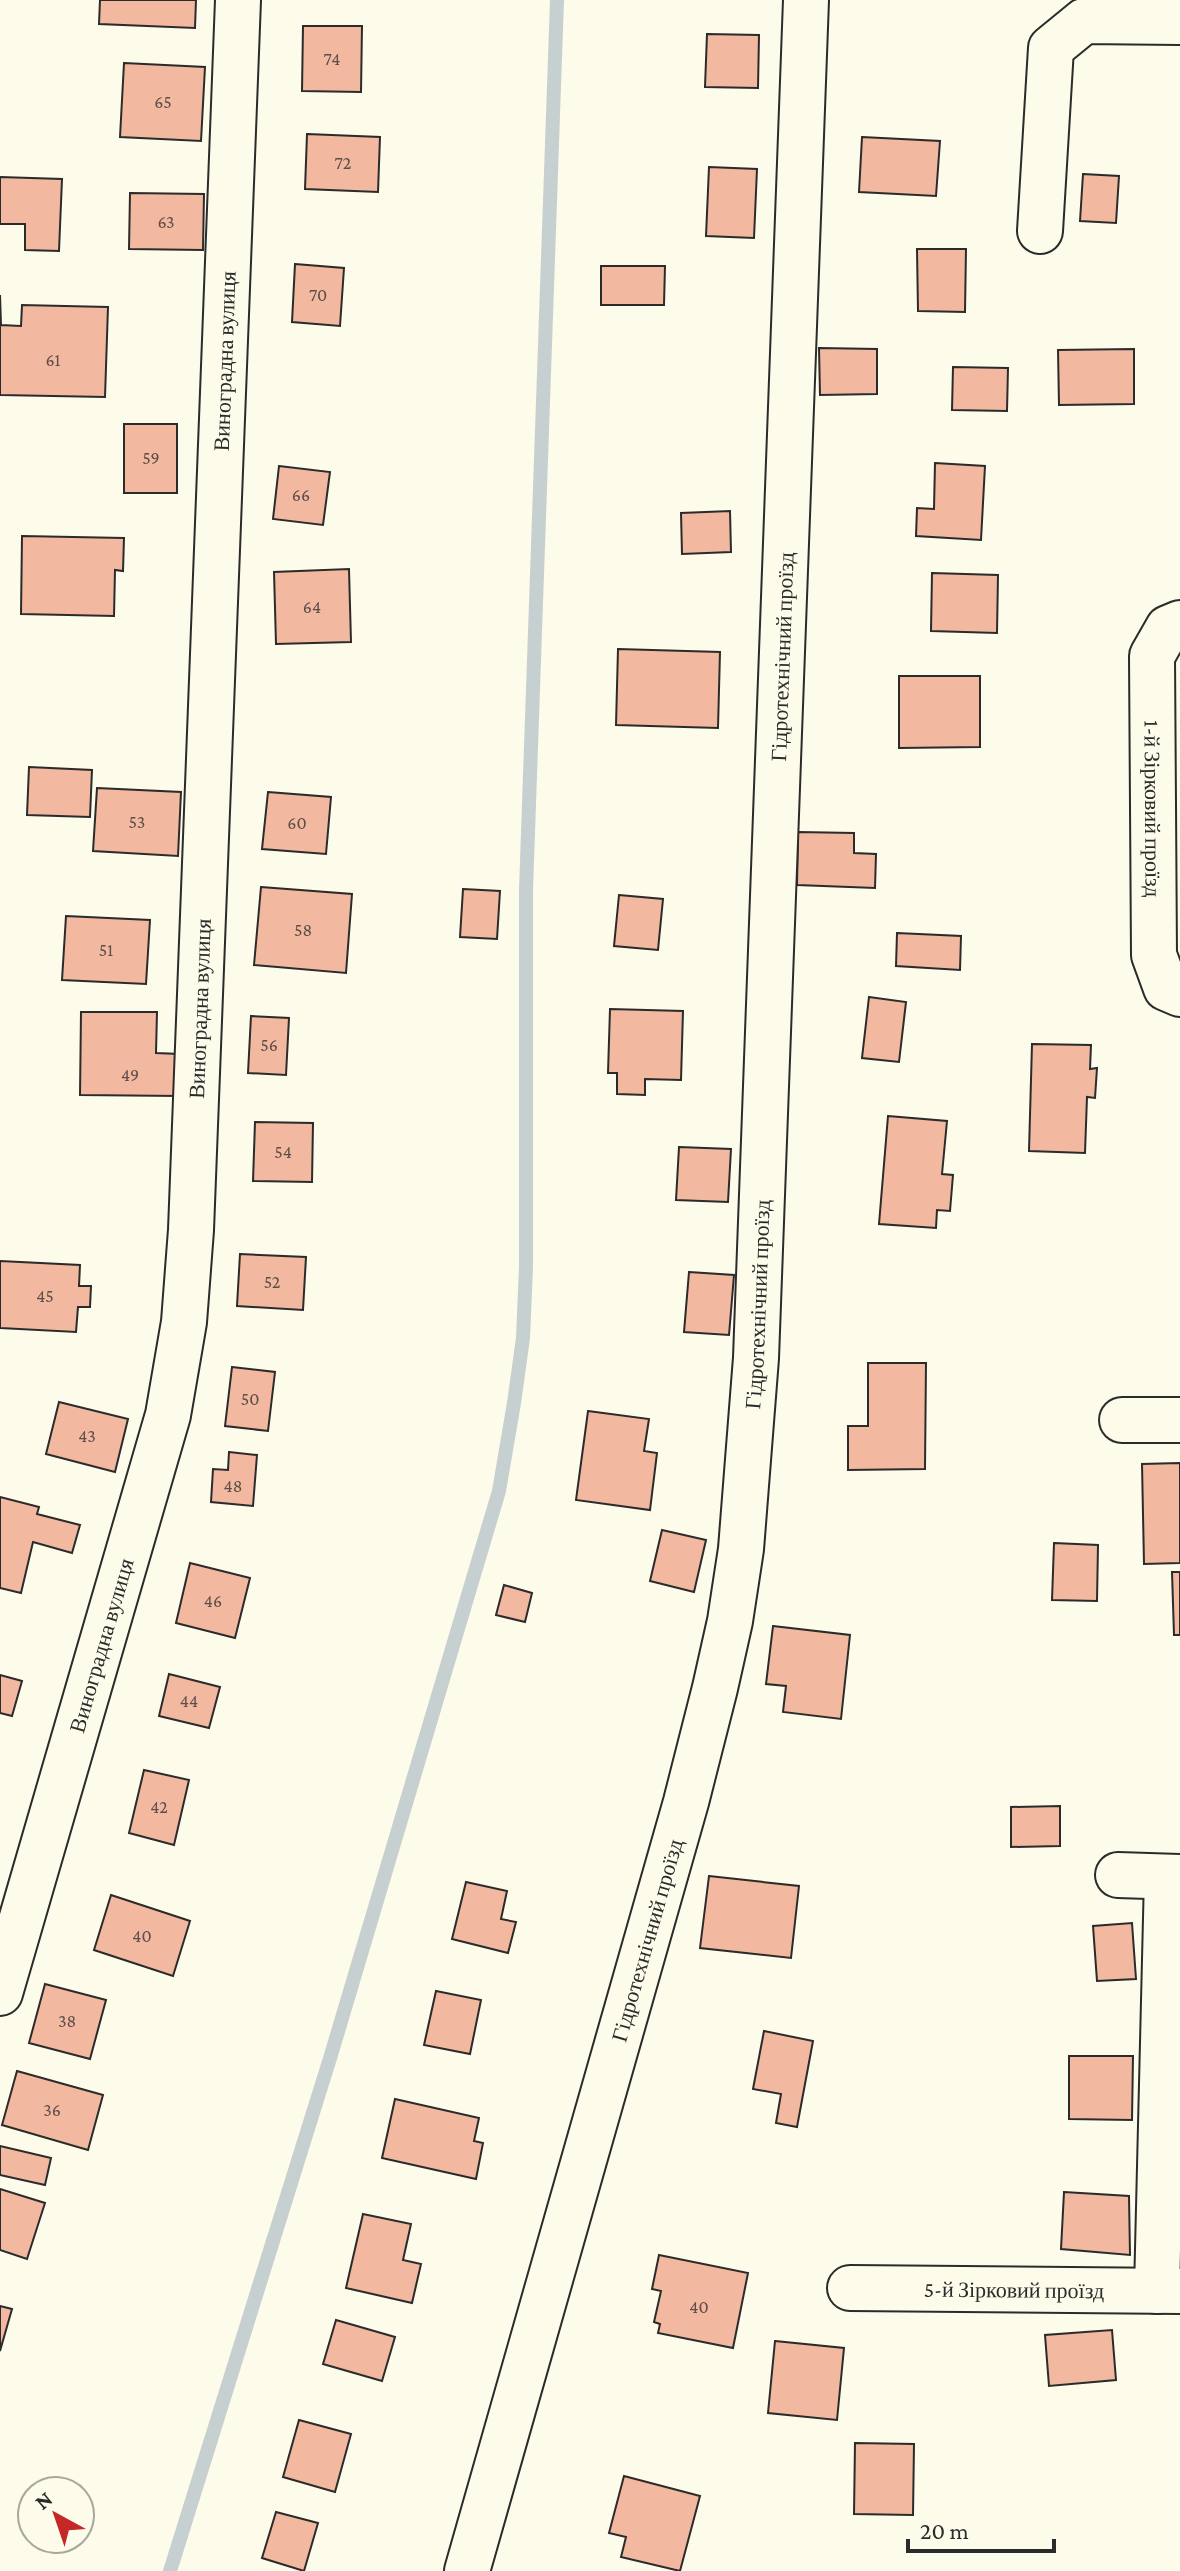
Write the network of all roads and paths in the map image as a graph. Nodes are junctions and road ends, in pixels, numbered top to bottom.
1 (238, 0) edge
2 (806, 0) edge
3 (1180, 22) edge
4 (1040, 231) dead end
5 (1180, 623) edge
6 (1180, 994) edge
7 (1122, 1420) dead end
8 (1180, 1420) edge
9 (1118, 1875) dead end
10 (1174, 1877) edge
11 (0, 1993) edge
12 (850, 2288) dead end
13 (1168, 2291) edge
14 (467, 2571) edge

1 - 11 street, Виноградна вулиця
2 - 14 street, Гідротехнічний проїзд
3 - 4 street
5 - 6 street, 1-й Зірковий проїзд
7 - 8 street
9 - 10 street
10 - 13 street
12 - 13 street, 5-й Зірковий проїзд

